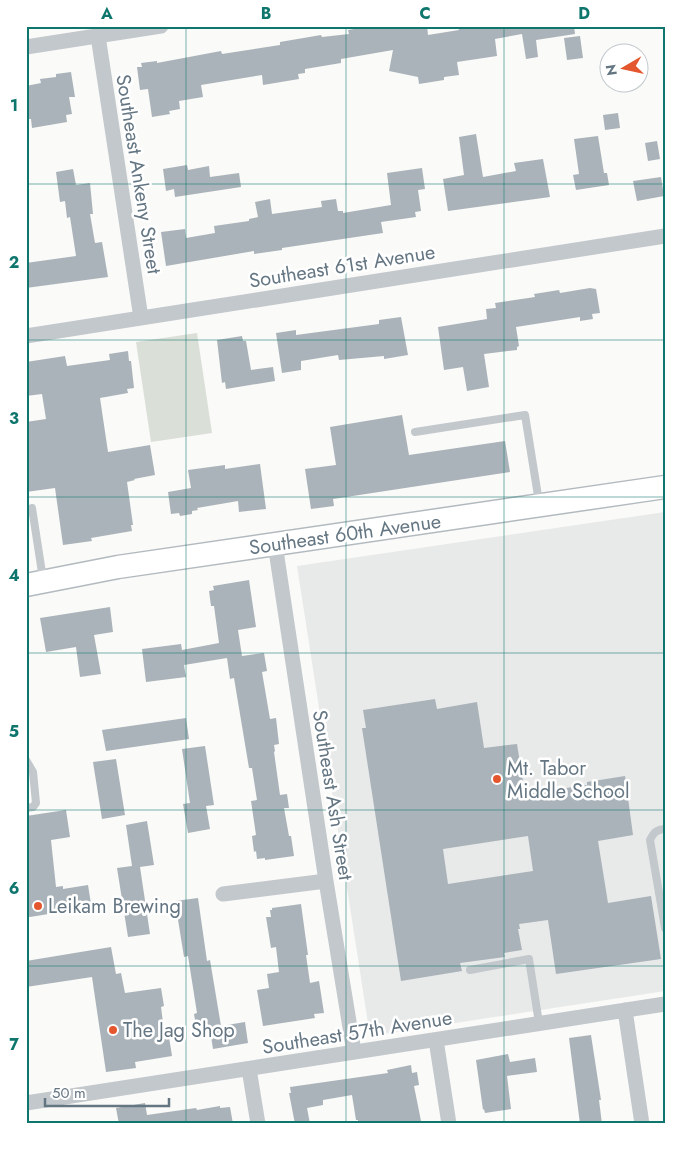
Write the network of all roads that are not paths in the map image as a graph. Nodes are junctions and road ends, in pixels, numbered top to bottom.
1 (161, 26) edge
2 (98, 36) junction
3 (26, 47) edge
4 (665, 236) edge
5 (141, 318) junction
6 (26, 336) edge
7 (415, 432) dead end
8 (665, 487) edge
9 (540, 505) junction
10 (32, 508) dead end
11 (275, 544) junction
12 (35, 583) edge
13 (26, 760) edge
14 (26, 808) edge
15 (665, 829) edge
16 (326, 881) junction
17 (223, 894) dead end
18 (665, 928) edge
19 (470, 970) dead end
20 (665, 1004) edge
21 (625, 1010) junction
22 (539, 1023) junction
23 (436, 1040) junction
24 (354, 1052) junction
25 (249, 1069) junction
26 (26, 1104) edge
27 (258, 1124) edge
28 (449, 1124) edge
29 (642, 1124) edge

1 - 2 street
2 - 3 street
2 - 5 street, Southeast Ankeny Street
4 - 5 street, Southeast 61st Avenue
5 - 6 street, Southeast 61st Avenue
7 - 9 lane
8 - 9 main road, Southeast 60th Avenue
9 - 11 main road, Southeast 60th Avenue
10 - 12 lane
11 - 12 main road, Southeast 60th Avenue
11 - 16 street, Southeast Ash Street
13 - 14 lane
15 - 18 lane
16 - 17 street
16 - 24 street, Southeast Ash Street
19 - 22 lane
20 - 21 street, Southeast 57th Avenue
21 - 22 street, Southeast 57th Avenue
21 - 29 street
22 - 23 street, Southeast 57th Avenue
23 - 24 street, Southeast 57th Avenue
23 - 28 street
24 - 25 street, Southeast 57th Avenue
25 - 26 street, Southeast 57th Avenue
25 - 27 street

